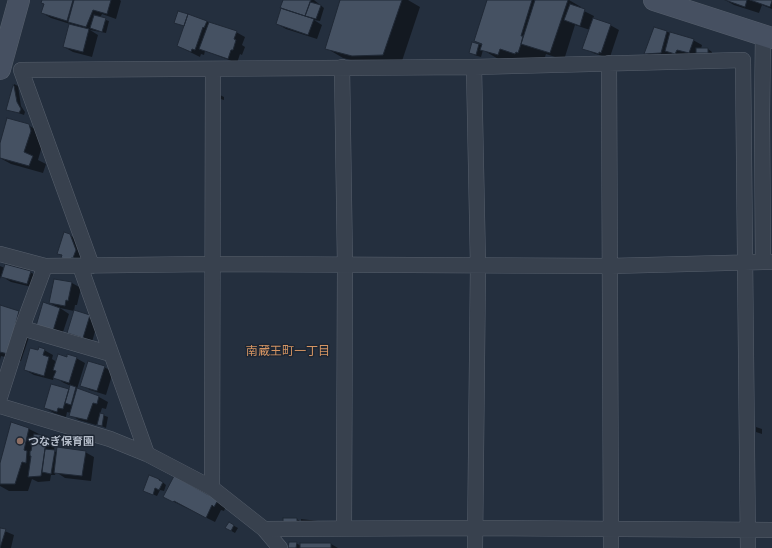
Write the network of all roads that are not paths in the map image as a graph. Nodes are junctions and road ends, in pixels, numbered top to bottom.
1 (19, 0) edge
2 (654, 0) edge
3 (768, 37) edge
4 (609, 63) junction
5 (342, 67) junction
6 (474, 67) junction
7 (0, 68) edge
8 (213, 69) junction
9 (0, 254) edge
10 (768, 262) edge
11 (746, 263) junction
12 (212, 264) junction
13 (345, 265) junction
14 (478, 265) junction
15 (45, 266) junction
16 (86, 266) junction
17 (610, 266) junction
18 (22, 328) junction
19 (111, 354) junction
20 (0, 397) edge
21 (0, 406) edge
22 (146, 454) junction
23 (212, 488) junction
24 (344, 528) junction
25 (475, 528) junction
26 (264, 529) junction
27 (612, 529) junction
28 (748, 530) junction
29 (772, 530) edge
30 (280, 548) edge
31 (475, 548) edge
32 (612, 548) edge
33 (748, 548) edge

1 - 7 street
2 - 3 street
3 - 10 street
4 - 6 street
4 - 11 street
4 - 17 street
5 - 6 street
5 - 8 street
5 - 13 street
6 - 14 street
8 - 12 street
8 - 16 street
9 - 15 street
10 - 11 street
11 - 17 street
11 - 28 street
12 - 13 street
12 - 16 street
12 - 23 street
13 - 14 street
13 - 24 street
14 - 17 street
14 - 25 street
15 - 16 street
15 - 18 street
16 - 19 street
17 - 27 street
18 - 19 street
18 - 20 street
19 - 22 street
21 - 22 street
22 - 23 street
23 - 26 street
24 - 25 street
24 - 26 street
25 - 27 street
25 - 31 street
26 - 30 street
27 - 28 street
27 - 32 street
28 - 29 street
28 - 33 street

